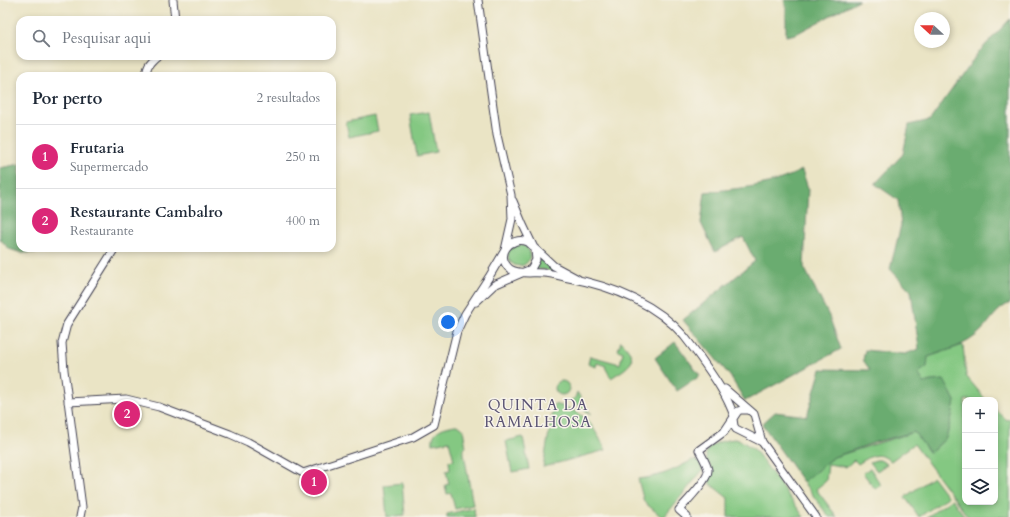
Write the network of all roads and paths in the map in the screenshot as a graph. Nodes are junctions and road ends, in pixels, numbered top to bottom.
1 (173, 0) edge
2 (478, 0) edge
3 (175, 16) edge
4 (154, 60) edge
5 (147, 72) edge
6 (510, 195) junction
7 (533, 245) junction
8 (505, 250) junction
9 (112, 252) edge
10 (521, 272) junction
11 (578, 279) junction
12 (465, 314) junction
13 (718, 382) junction
14 (68, 402) junction
15 (748, 410) junction
16 (733, 418) junction
17 (756, 421) junction
18 (741, 432) junction
19 (719, 437) junction
20 (762, 442) junction
21 (80, 517) edge
22 (688, 517) edge
23 (816, 517) edge

1 - 3 street
2 - 6 street
4 - 5 street
6 - 7 street
6 - 8 street
7 - 8 street
7 - 10 street
7 - 11 street
8 - 10 street
8 - 12 street
9 - 14 street
10 - 11 street
10 - 12 street
11 - 13 street
12 - 14 street
13 - 15 street
13 - 16 street
14 - 21 street
15 - 16 street
15 - 17 street
16 - 18 street
16 - 19 street
17 - 18 street
17 - 20 street
18 - 19 street
18 - 20 street
19 - 22 street
20 - 23 street

